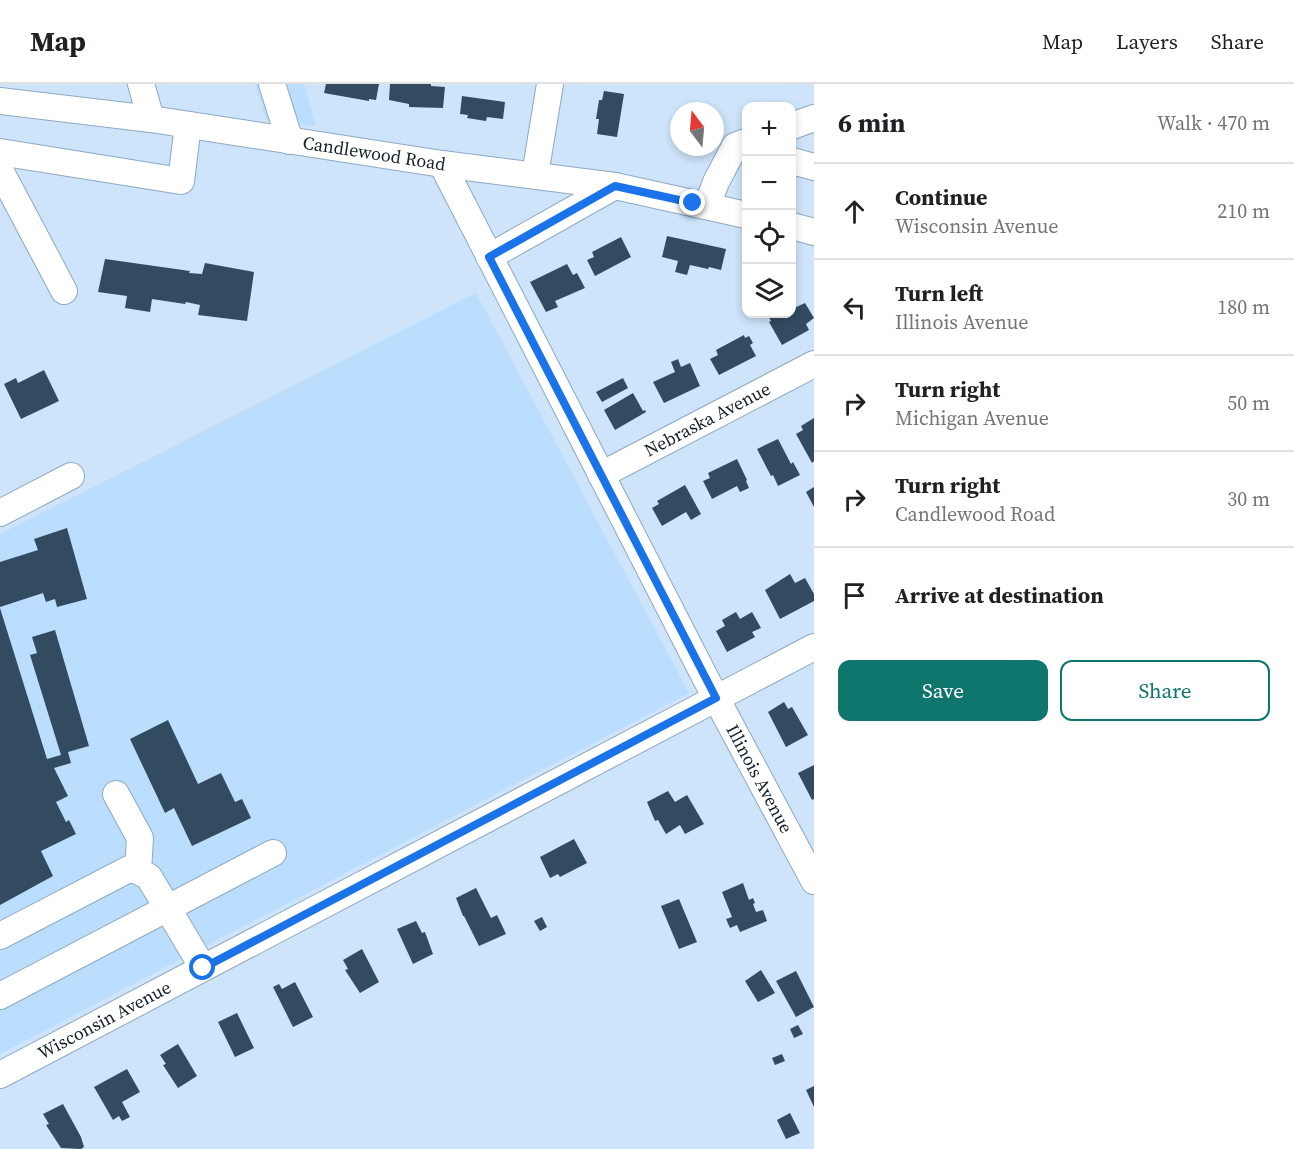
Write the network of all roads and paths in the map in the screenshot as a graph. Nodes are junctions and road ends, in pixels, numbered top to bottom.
1 (141, 84) edge
2 (272, 84) edge
3 (550, 84) edge
4 (0, 101) edge
5 (814, 118) edge
6 (151, 119) junction
7 (189, 125) junction
8 (796, 125) edge
9 (290, 141) junction
10 (742, 147) edge
11 (0, 152) edge
12 (796, 162) edge
13 (442, 164) junction
14 (814, 167) edge
15 (0, 170) edge
16 (535, 175) junction
17 (615, 186) junction
18 (707, 206) junction
19 (742, 214) edge
20 (796, 227) edge
21 (814, 232) edge
22 (489, 257) junction
23 (64, 291) dead end
24 (814, 364) edge
25 (601, 475) junction
26 (71, 476) dead end
27 (0, 513) edge
28 (814, 647) edge
29 (716, 698) junction
30 (116, 794) dead end
31 (273, 852) dead end
32 (138, 871) junction
33 (814, 880) edge
34 (168, 907) junction
35 (0, 936) edge
36 (203, 968) junction
37 (0, 996) edge
38 (0, 1075) edge

1 - 6 street
2 - 9 street
3 - 16 street
4 - 6 street, Candlewood Road
5 - 8 street
6 - 7 street, Candlewood Road
7 - 9 street, Candlewood Road
7 - 11 street
9 - 13 street, Candlewood Road
10 - 18 street
12 - 14 street
13 - 16 street, Candlewood Road
13 - 22 street, Illinois Avenue
15 - 23 street
16 - 17 street, Candlewood Road
17 - 18 street, Candlewood Road
17 - 22 street
18 - 19 street, Candlewood Road
20 - 21 street
22 - 25 street, Illinois Avenue
24 - 25 street, Nebraska Avenue
25 - 29 street, Illinois Avenue
26 - 27 street
28 - 29 street, Wisconsin Avenue
29 - 33 street, Illinois Avenue
29 - 36 street, Wisconsin Avenue
30 - 32 street
31 - 34 street
32 - 34 street
32 - 35 street
34 - 36 street
34 - 37 street
36 - 38 street, Wisconsin Avenue

